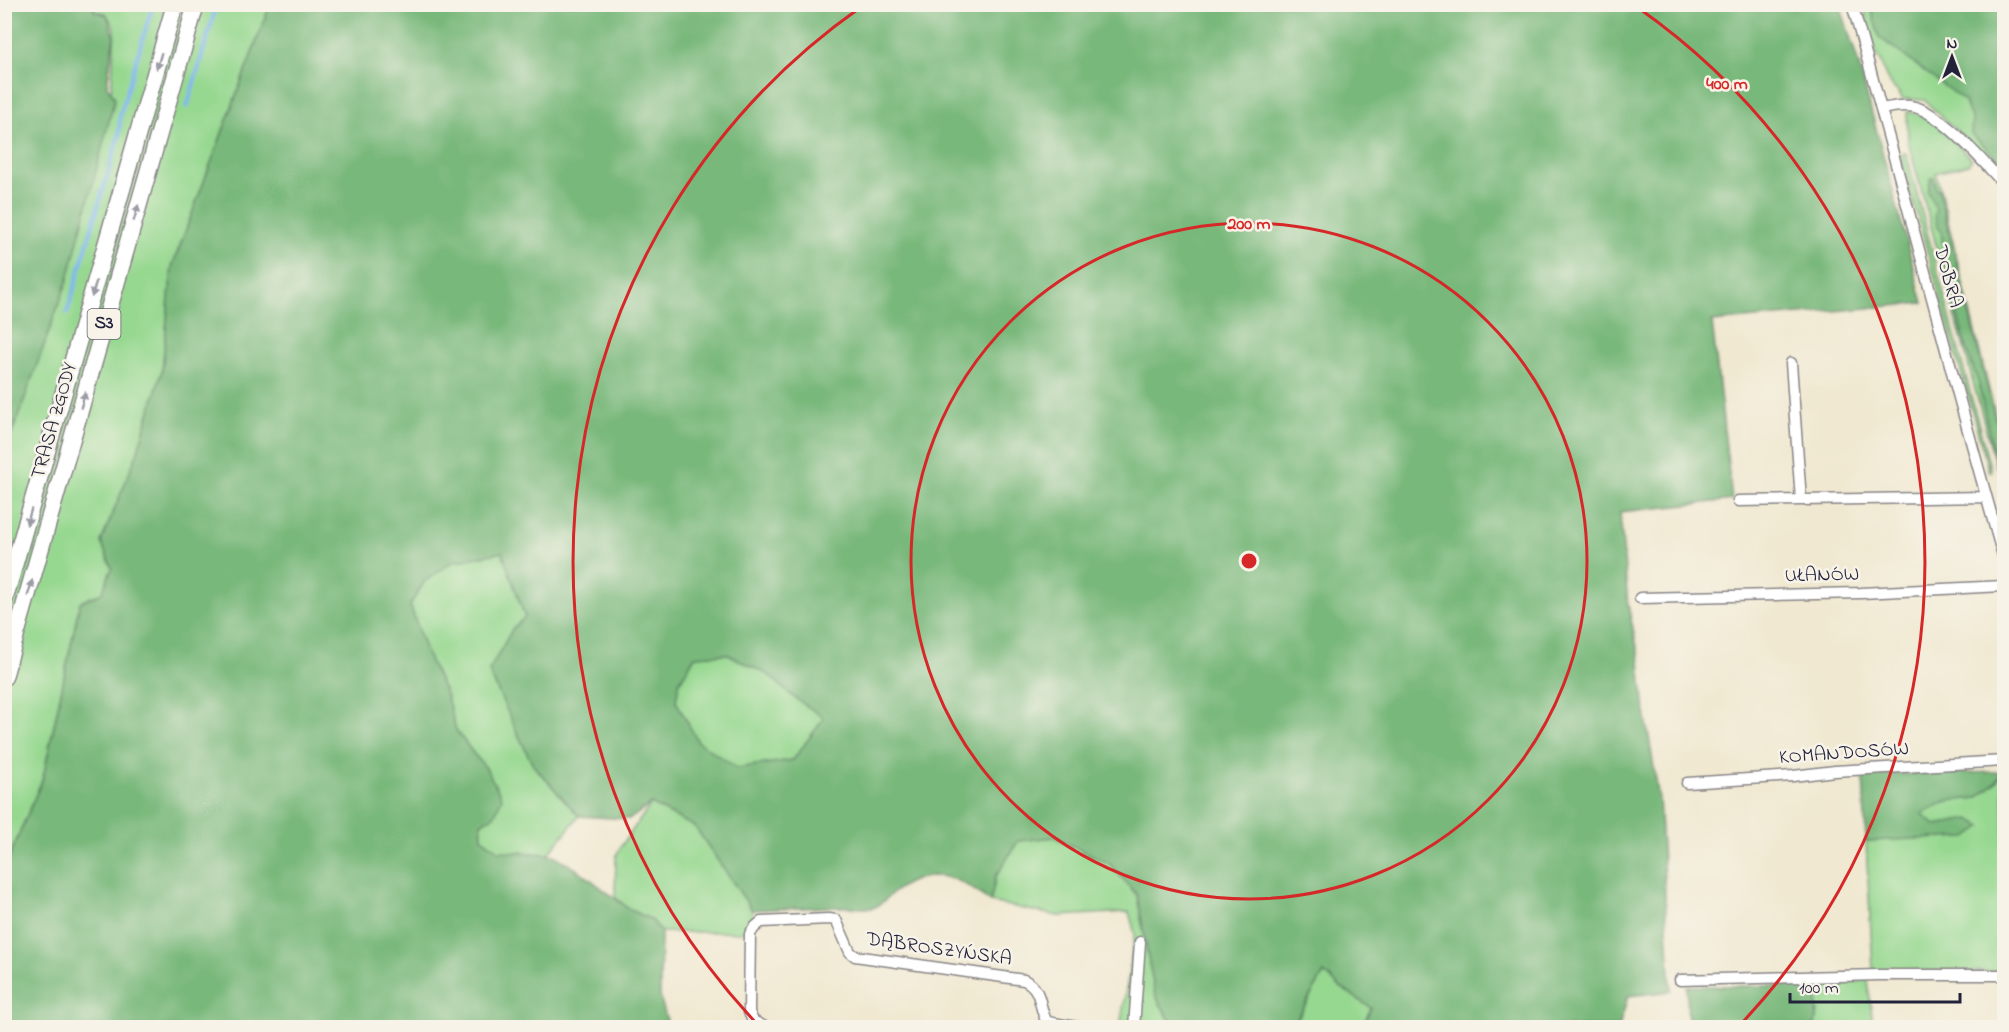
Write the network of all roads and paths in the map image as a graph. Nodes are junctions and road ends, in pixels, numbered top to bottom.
1 (175, 4) edge
2 (196, 4) edge
3 (1852, 4) edge
4 (1882, 109) junction
5 (2004, 183) edge
6 (1791, 363) dead end
7 (1986, 497) junction
8 (1801, 500) junction
9 (1738, 501) dead end
10 (2004, 559) edge
11 (2004, 586) edge
12 (1640, 598) dead end
13 (4, 601) edge
14 (4, 677) edge
15 (2004, 761) edge
16 (1686, 783) dead end
17 (1140, 942) dead end
18 (2004, 975) edge
19 (1680, 980) dead end
20 (767, 1028) edge
21 (1082, 1028) edge
22 (1134, 1028) edge

1 -> 13 highway, TRASA ZGODY / S3
14 -> 2 highway, TRASA ZGODY / S3
3 - 4 street, DOBRA
4 - 5 street
4 - 7 street, DOBRA
6 - 8 street
7 - 8 street
7 - 10 street, DOBRA
8 - 9 street
11 - 12 street, UŁANÓW
15 - 16 street, KOMANDOSÓW
17 - 22 street
18 - 19 street
20 - 21 street, DĄBROSZYŃSKA

